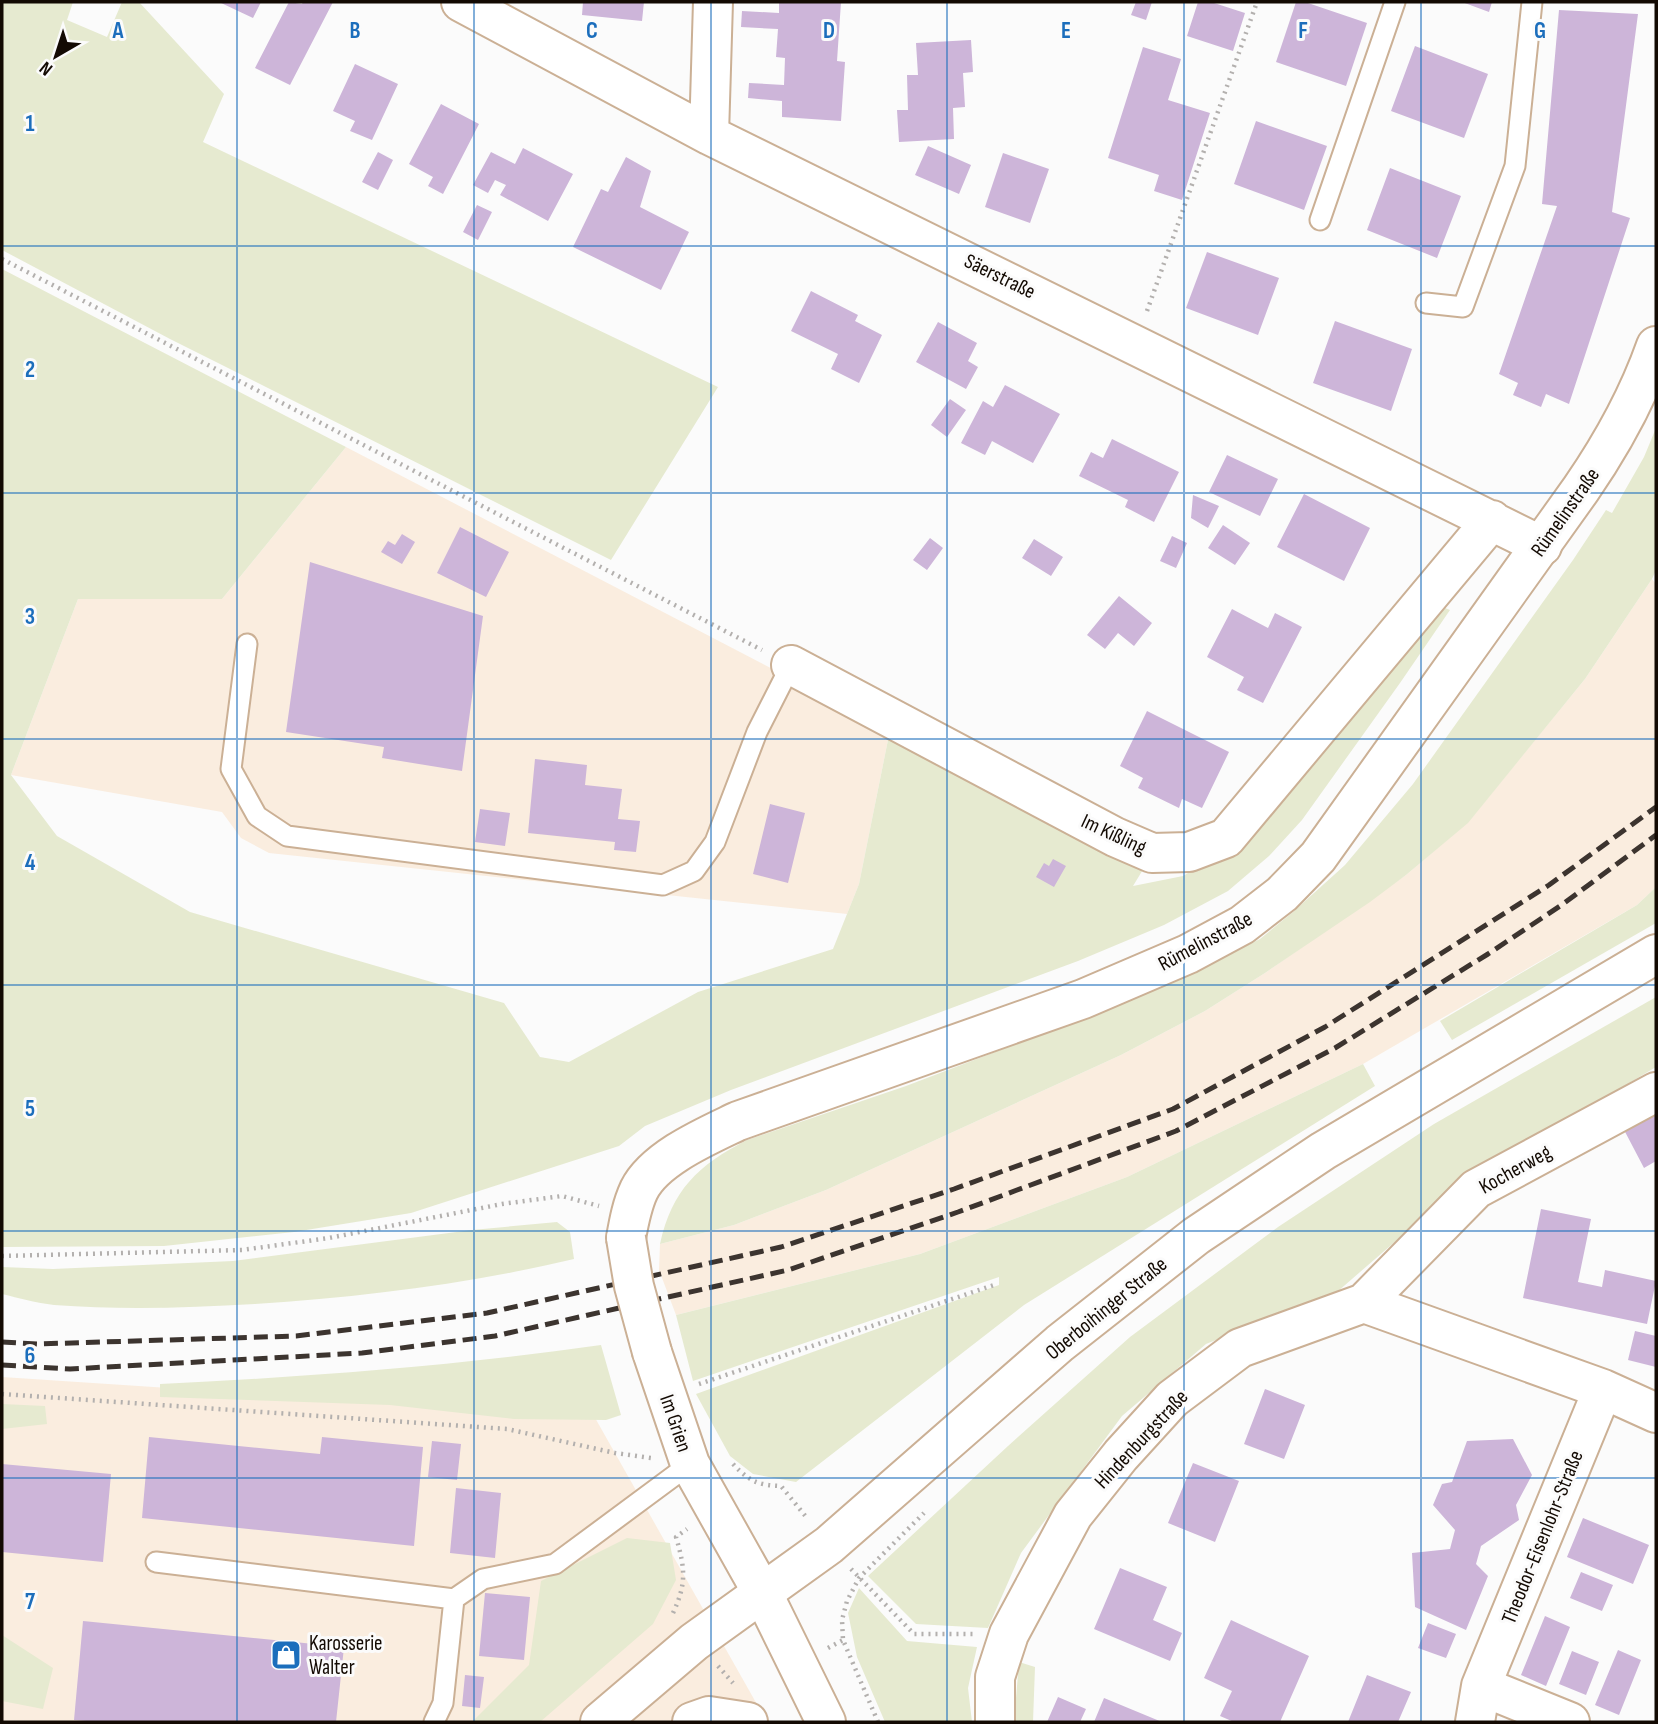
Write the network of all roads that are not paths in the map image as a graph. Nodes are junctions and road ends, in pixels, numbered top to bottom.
1 (461, 2) edge
2 (713, 2) edge
3 (1395, 2) edge
4 (1532, 2) edge
5 (709, 135) junction
6 (1320, 220) dead end
7 (1426, 303) dead end
8 (1656, 346) edge
9 (1492, 520) junction
10 (1542, 546) junction
11 (247, 644) dead end
12 (791, 665) joint
13 (1656, 954) edge
14 (1656, 1092) edge
15 (628, 1226) joint
16 (1364, 1303) junction
17 (1603, 1389) junction
18 (1656, 1413) edge
19 (690, 1464) junction
20 (156, 1562) dead end
21 (763, 1594) junction
22 (454, 1599) junction
23 (1478, 1704) edge
24 (434, 1722) edge
25 (601, 1722) edge
26 (692, 1722) edge
27 (748, 1722) edge
28 (826, 1722) edge
29 (995, 1722) edge
30 (1570, 1722) edge

1 - 5 street, Säerstraße
2 - 5 street
3 - 6 lane
4 - 7 lane
5 - 9 street, Säerstraße
8 - 10 street, Rümelinstraße
9 - 10 street, Säerstraße
9 - 12 street, Im Kißling
10 - 15 street, Rümelinstraße
11 - 12 lane
13 - 21 street, Oberboihinger Straße
14 - 16 street, Kocherweg
15 - 19 street, Im Grien, bridge
16 - 17 street
16 - 29 street, Hindenburgstraße
17 - 18 street
17 - 23 street, Theodor-Eisenlohr-Straße
19 - 21 street, Im Grien
19 - 22 lane
20 - 22 lane
21 - 25 street, Oberboihinger Straße
21 - 28 street, Im Grien
22 - 24 lane
23 - 30 street, Theodor-Eisenlohr-Straße
26 - 27 street

